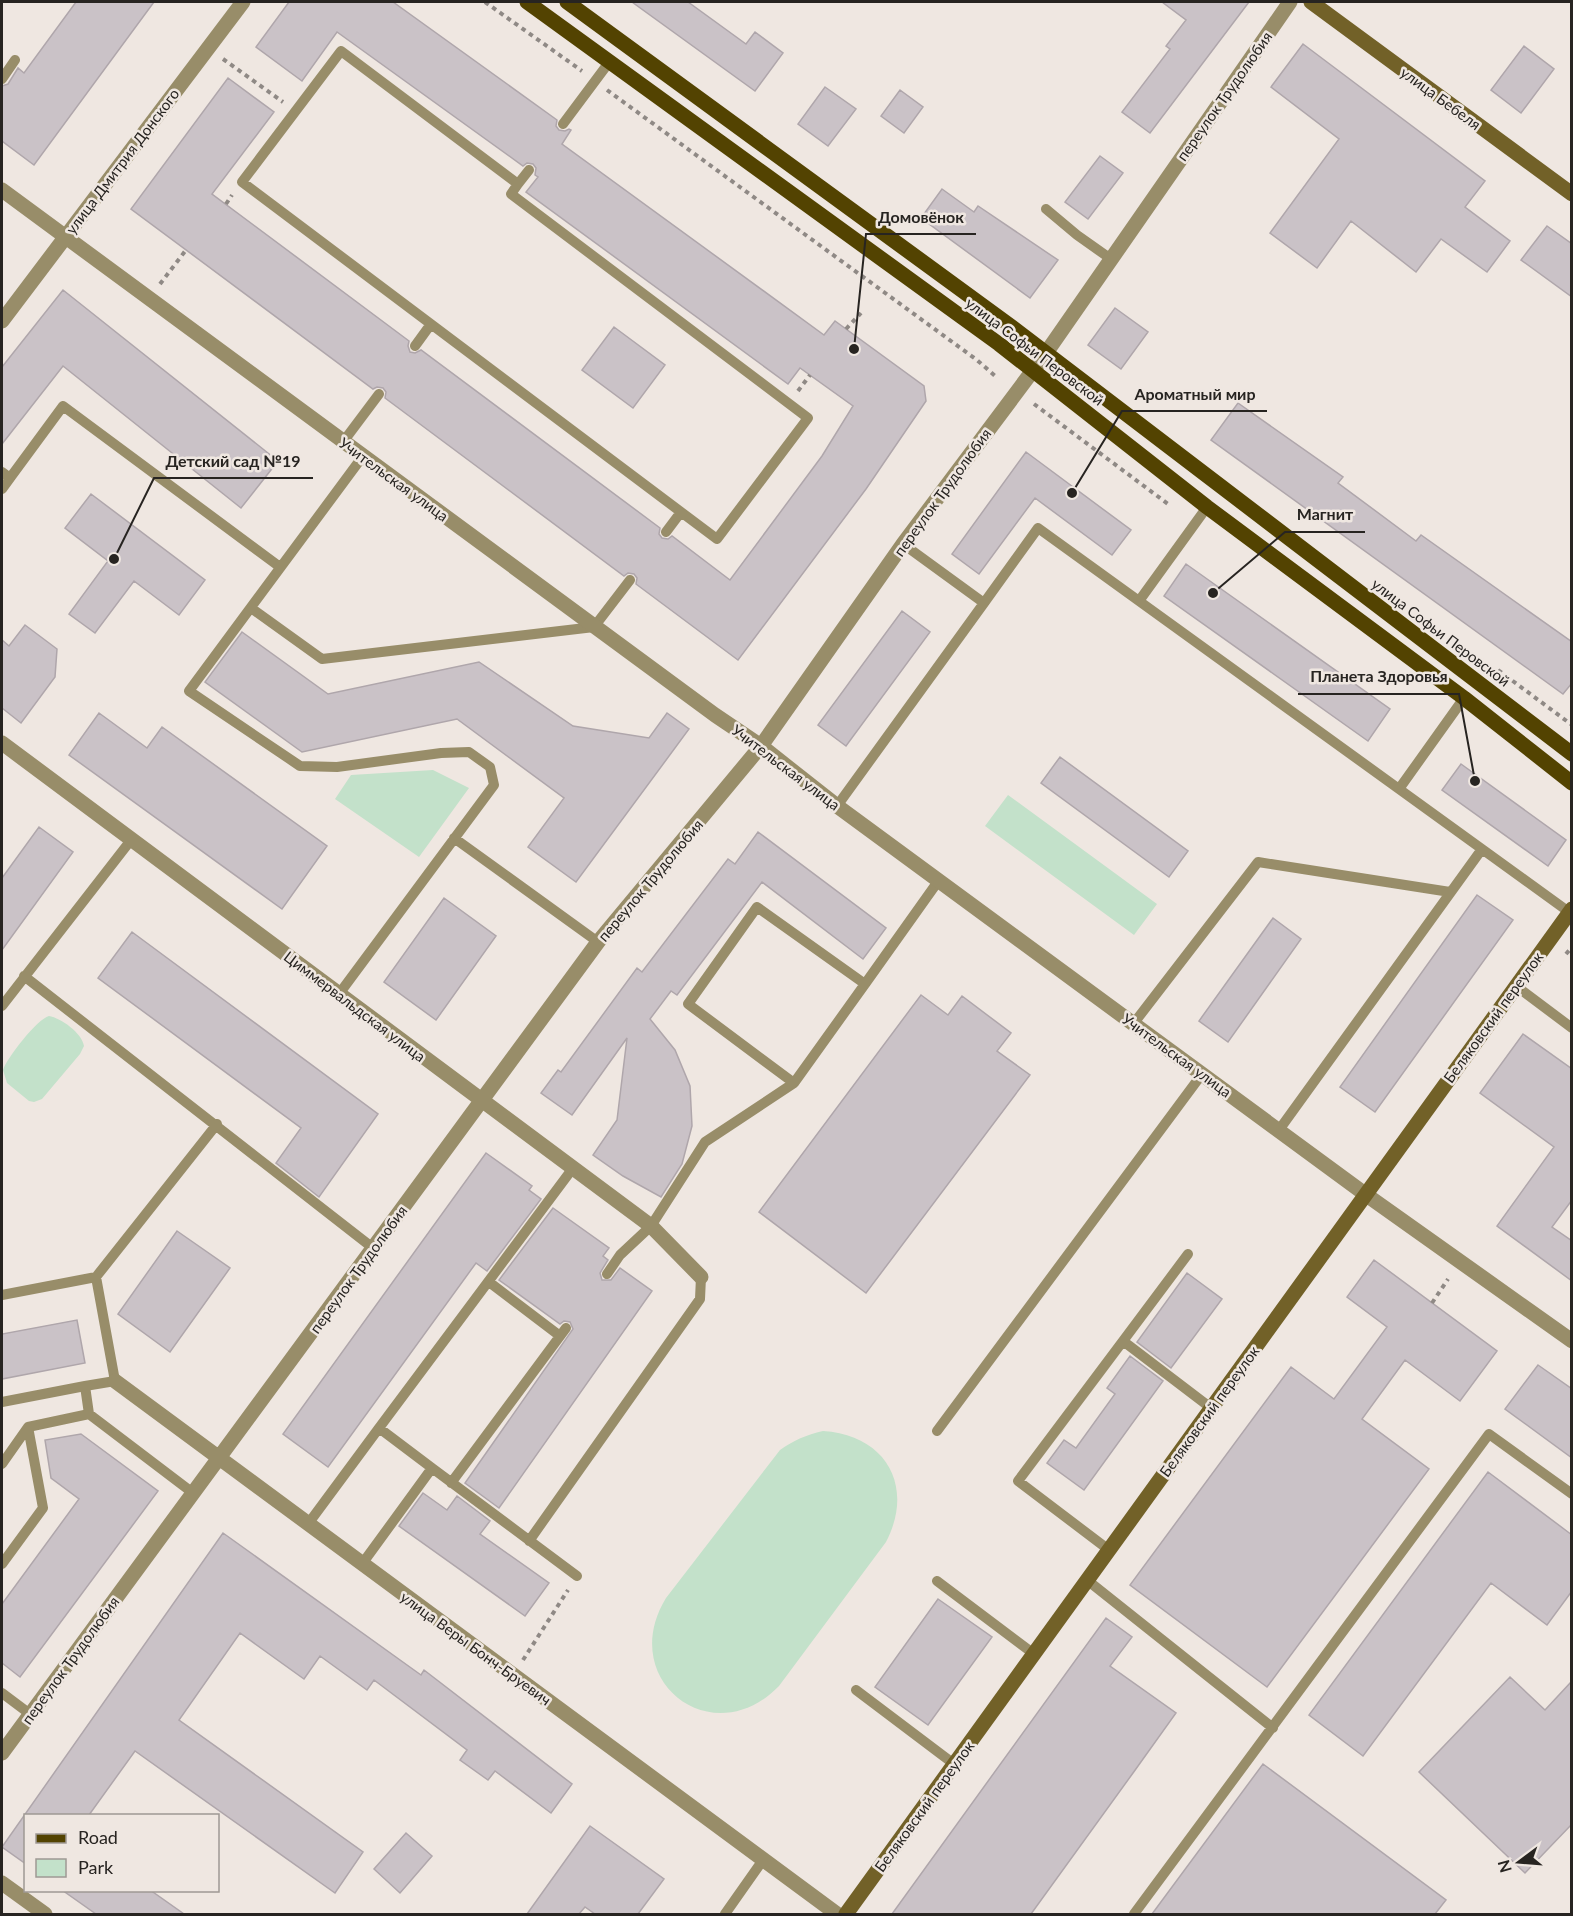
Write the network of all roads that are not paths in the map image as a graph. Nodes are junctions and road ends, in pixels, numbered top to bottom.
1 (243, 2) edge
2 (527, 2) edge
3 (567, 2) edge
4 (1290, 2) edge
5 (1311, 2) edge
6 (15, 60) dead end
7 (610, 61) junction
8 (2, 79) edge
9 (563, 124) dead end
10 (529, 170) dead end
11 (518, 184) junction
12 (2, 190) edge
13 (1572, 194) edge
14 (1046, 209) dead end
15 (65, 237) junction
16 (1111, 259) junction
17 (2, 321) edge
18 (431, 324) junction
19 (415, 346) dead end
20 (1046, 353) junction
21 (1033, 371) junction
22 (379, 393) dead end
23 (343, 442) junction
24 (363, 456) junction
25 (6, 475) edge
26 (2, 489) edge
27 (1207, 507) junction
28 (681, 512) junction
29 (666, 532) dead end
30 (903, 544) junction
31 (280, 567) junction
32 (630, 580) dead end
33 (1139, 601) junction
34 (984, 603) junction
35 (251, 608) junction
36 (594, 627) junction
37 (1464, 698) junction
38 (2, 743) edge
39 (761, 746) junction
40 (1572, 754) edge
41 (1572, 783) edge
42 (1399, 789) junction
43 (837, 806) junction
44 (454, 838) junction
45 (131, 840) junction
46 (1482, 849) junction
47 (939, 880) junction
48 (1450, 892) junction
49 (1570, 910) edge
50 (598, 942) junction
51 (24, 976) junction
52 (865, 984) junction
53 (1516, 986) junction
54 (339, 994) junction
55 (2, 1006) edge
56 (1134, 1023) junction
57 (1572, 1028) edge
58 (1202, 1074) junction
59 (795, 1083) junction
60 (482, 1101) junction
61 (217, 1124) junction
62 (1279, 1130) junction
63 (573, 1168) junction
64 (1365, 1194) junction
65 (651, 1226) junction
66 (374, 1248) junction
67 (1188, 1254) dead end
68 (607, 1274) dead end
69 (96, 1277) junction
70 (701, 1277) joint
71 (489, 1282) junction
72 (2, 1295) edge
73 (1123, 1341) junction
74 (1572, 1341) edge
75 (115, 1381) junction
76 (85, 1386) junction
77 (2, 1402) edge
78 (1211, 1408) junction
79 (89, 1414) junction
80 (28, 1427) junction
81 (379, 1428) junction
82 (937, 1431) dead end
83 (219, 1458) junction
84 (2, 1464) edge
85 (432, 1468) junction
86 (451, 1483) junction
87 (193, 1493) junction
88 (1572, 1494) edge
89 (308, 1524) junction
90 (529, 1541) junction
91 (1109, 1550) junction
92 (2, 1564) edge
93 (362, 1564) junction
94 (577, 1576) road end
95 (1087, 1580) junction
96 (937, 1581) dead end
97 (1034, 1654) junction
98 (856, 1690) dead end
99 (2, 1693) edge
100 (30, 1714) junction
101 (1274, 1728) junction
102 (2, 1754) edge
103 (954, 1764) junction
104 (763, 1860) junction
105 (2, 1883) edge
106 (45, 1914) edge
107 (725, 1914) edge
108 (837, 1914) edge
109 (846, 1914) edge
110 (1134, 1914) edge

1 - 15 street, улица Дмитрия Донского
2 - 7 main road, улица Софьи Перовской
3 - 20 main road, улица Софьи Перовской
4 - 16 street, переулок Трудолюбия
5 - 13 street, улица Бебеля
6 - 8 lane
7 - 9 lane
7 - 21 main road, улица Софьи Перовской
10 - 11 lane
11 - 18 lane
11 - 28 lane
12 - 15 street, Учительская улица
14 - 16 lane
15 - 17 street, улица Дмитрия Донского
15 - 23 street, Учительская улица
16 - 20 street, переулок Трудолюбия
18 - 19 lane
18 - 28 lane
20 - 21 street, переулок Трудолюбия
20 - 40 main road, улица Софьи Перовской
21 - 27 main road, улица Софьи Перовской
21 - 30 street, переулок Трудолюбия
22 - 23 lane
23 - 24 street, Учительская улица
24 - 31 lane
24 - 36 street, Учительская улица
25 - 26 lane
25 - 31 lane
27 - 33 lane
27 - 37 main road, улица Софьи Перовской
28 - 29 lane
30 - 34 lane
30 - 39 street, переулок Трудолюбия
31 - 35 lane
32 - 36 lane
33 - 34 lane
33 - 42 lane
34 - 43 lane
35 - 36 lane
35 - 44 lane
36 - 39 street, Учительская улица
37 - 41 main road, улица Софьи Перовской
37 - 42 lane
38 - 45 street, Циммервальдская улица
39 - 43 street, Учительская улица
39 - 50 street, переулок Трудолюбия
42 - 46 lane
43 - 47 street, Учительская улица
44 - 50 lane
44 - 54 lane
45 - 51 lane
45 - 54 street, Циммервальдская улица
46 - 48 lane
46 - 49 lane
47 - 52 lane
47 - 56 street, Учительская улица
48 - 56 lane
48 - 62 lane
49 - 53 street, Беляковский переулок
50 - 60 street, переулок Трудолюбия
51 - 55 lane
51 - 61 lane
52 - 59 lane
52 - 59 lane
53 - 57 lane
53 - 64 street, Беляковский переулок
54 - 60 street, Циммервальдская улица
56 - 58 street, Учительская улица
58 - 62 street, Учительская улица
58 - 82 lane
59 - 65 lane
60 - 63 street, Циммервальдская улица
60 - 66 street, переулок Трудолюбия
61 - 66 lane
61 - 69 lane
62 - 64 street, Учительская улица
63 - 65 street, Циммервальдская улица
63 - 71 lane
64 - 74 street, Учительская улица
64 - 78 street, Беляковский переулок
65 - 68 lane
65 - 70 street, Циммервальдская улица
66 - 83 street, переулок Трудолюбия
67 - 73 lane
69 - 72 lane
69 - 75 lane
70 - 90 lane
71 - 81 lane
71 - 86 lane
73 - 78 lane
73 - 91 lane
75 - 76 lane
75 - 83 street, улица Веры Бонч-Бруевич
76 - 77 lane
76 - 79 lane
78 - 91 street, Беляковский переулок
79 - 80 lane
79 - 87 lane
80 - 84 lane
80 - 92 lane
81 - 85 lane
81 - 89 lane
83 - 87 street, переулок Трудолюбия
83 - 89 street, улица Веры Бонч-Бруевич
85 - 86 lane
85 - 93 lane
86 - 90 lane
87 - 100 street, переулок Трудолюбия
88 - 101 lane
89 - 93 street, улица Веры Бонч-Бруевич
90 - 94 lane
91 - 95 street, Беляковский переулок
93 - 104 street, улица Веры Бонч-Бруевич
95 - 97 street, Беляковский переулок
95 - 101 lane
96 - 97 lane
97 - 103 street, Беляковский переулок
98 - 103 lane
99 - 100 lane
100 - 102 street, переулок Трудолюбия
101 - 110 lane
103 - 109 street, Беляковский переулок
104 - 107 lane
104 - 108 street, улица Веры Бонч-Бруевич
105 - 106 street

